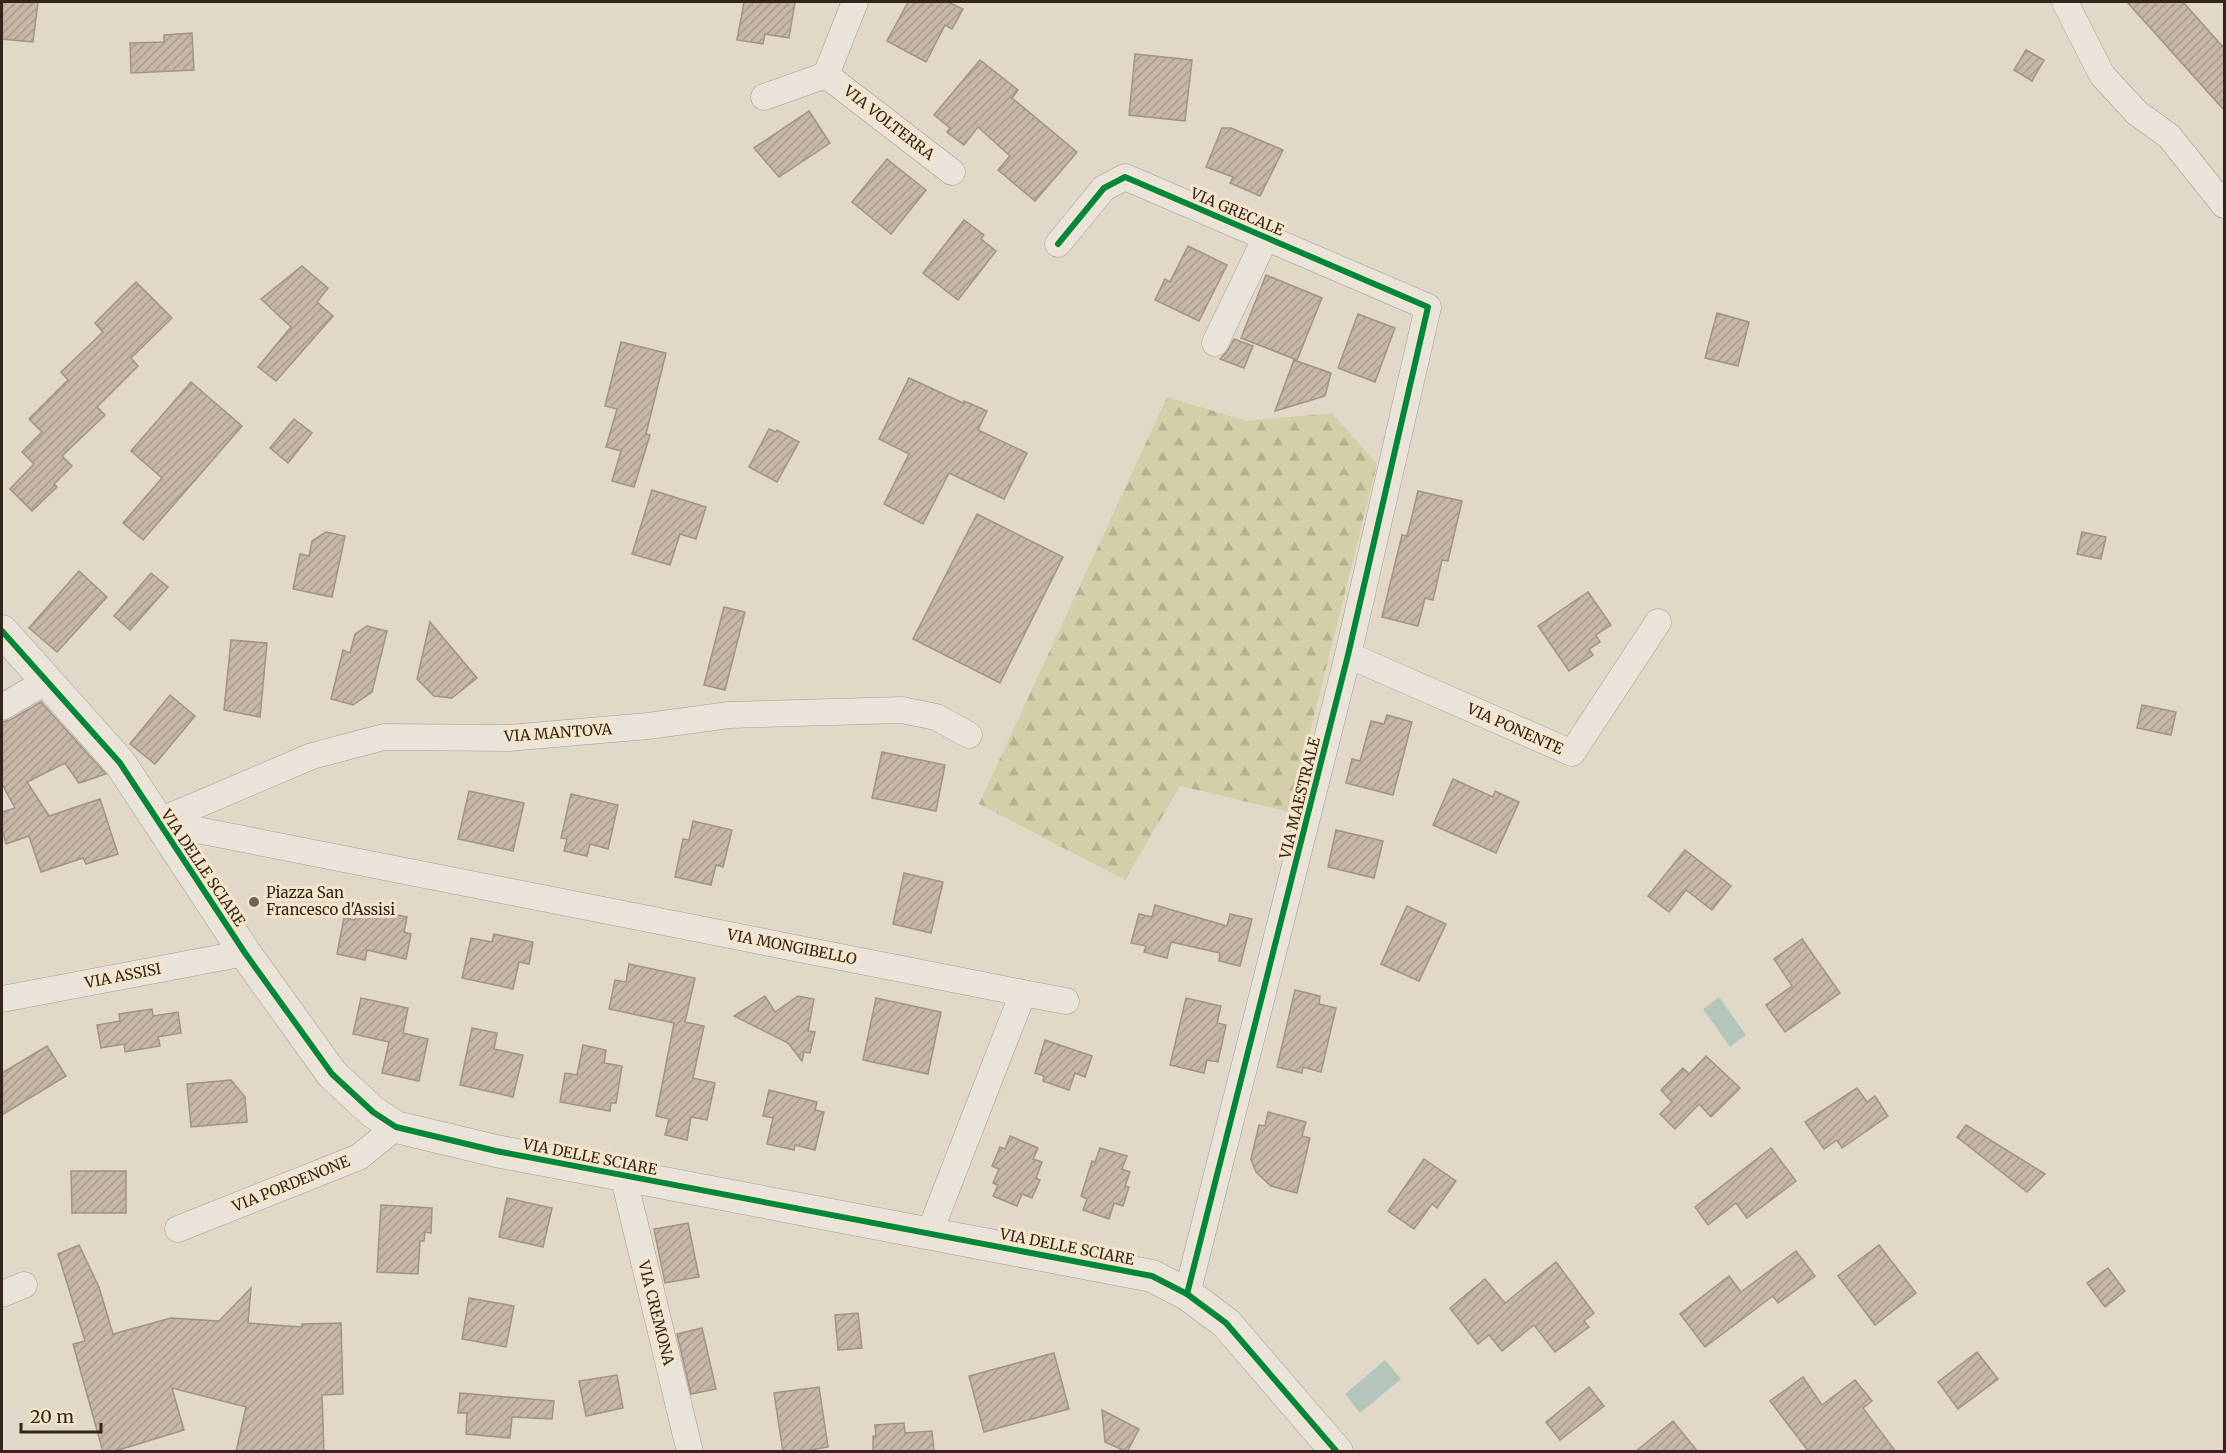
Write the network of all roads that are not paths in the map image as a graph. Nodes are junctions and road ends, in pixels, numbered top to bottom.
1 (855, 2) edge
2 (2065, 2) edge
3 (826, 75) junction
4 (764, 97) dead end
5 (952, 172) dead end
6 (2224, 205) edge
7 (1266, 237) junction
8 (1058, 243) dead end
9 (1428, 307) joint
10 (1215, 343) dead end
11 (1658, 622) dead end
12 (2, 631) edge
13 (1348, 655) junction
14 (47, 681) junction
15 (2, 707) edge
16 (969, 735) dead end
17 (157, 822) junction
18 (245, 953) junction
19 (1023, 993) junction
20 (2, 999) edge
21 (1066, 1001) dead end
22 (396, 1127) junction
23 (623, 1175) junction
24 (178, 1229) dead end
25 (929, 1234) junction
26 (1187, 1294) junction
27 (690, 1452) edge
28 (1337, 1452) edge

1 - 3 street
2 - 6 street
3 - 4 street
3 - 5 street, VIA VOLTERRA
7 - 8 street, VIA GRECALE
7 - 9 street, VIA GRECALE
7 - 10 street
9 - 13 street, VIA MAESTRALE
11 - 13 street, VIA PONENTE
12 - 14 street, VIA DELLE SCIARE
13 - 26 street, VIA MAESTRALE
14 - 15 street
14 - 17 street, VIA DELLE SCIARE
16 - 17 street, VIA MANTOVA
17 - 18 street, VIA DELLE SCIARE
17 - 19 street, VIA MONGIBELLO
18 - 20 street, VIA ASSISI
18 - 22 street, VIA DELLE SCIARE
19 - 21 street, VIA MONGIBELLO
19 - 25 street
22 - 23 street, VIA DELLE SCIARE
22 - 24 street, VIA PORDENONE
23 - 25 street, VIA DELLE SCIARE
23 - 27 street, VIA CREMONA
25 - 26 street, VIA DELLE SCIARE
26 - 28 street, VIA DELLE SCIARE

